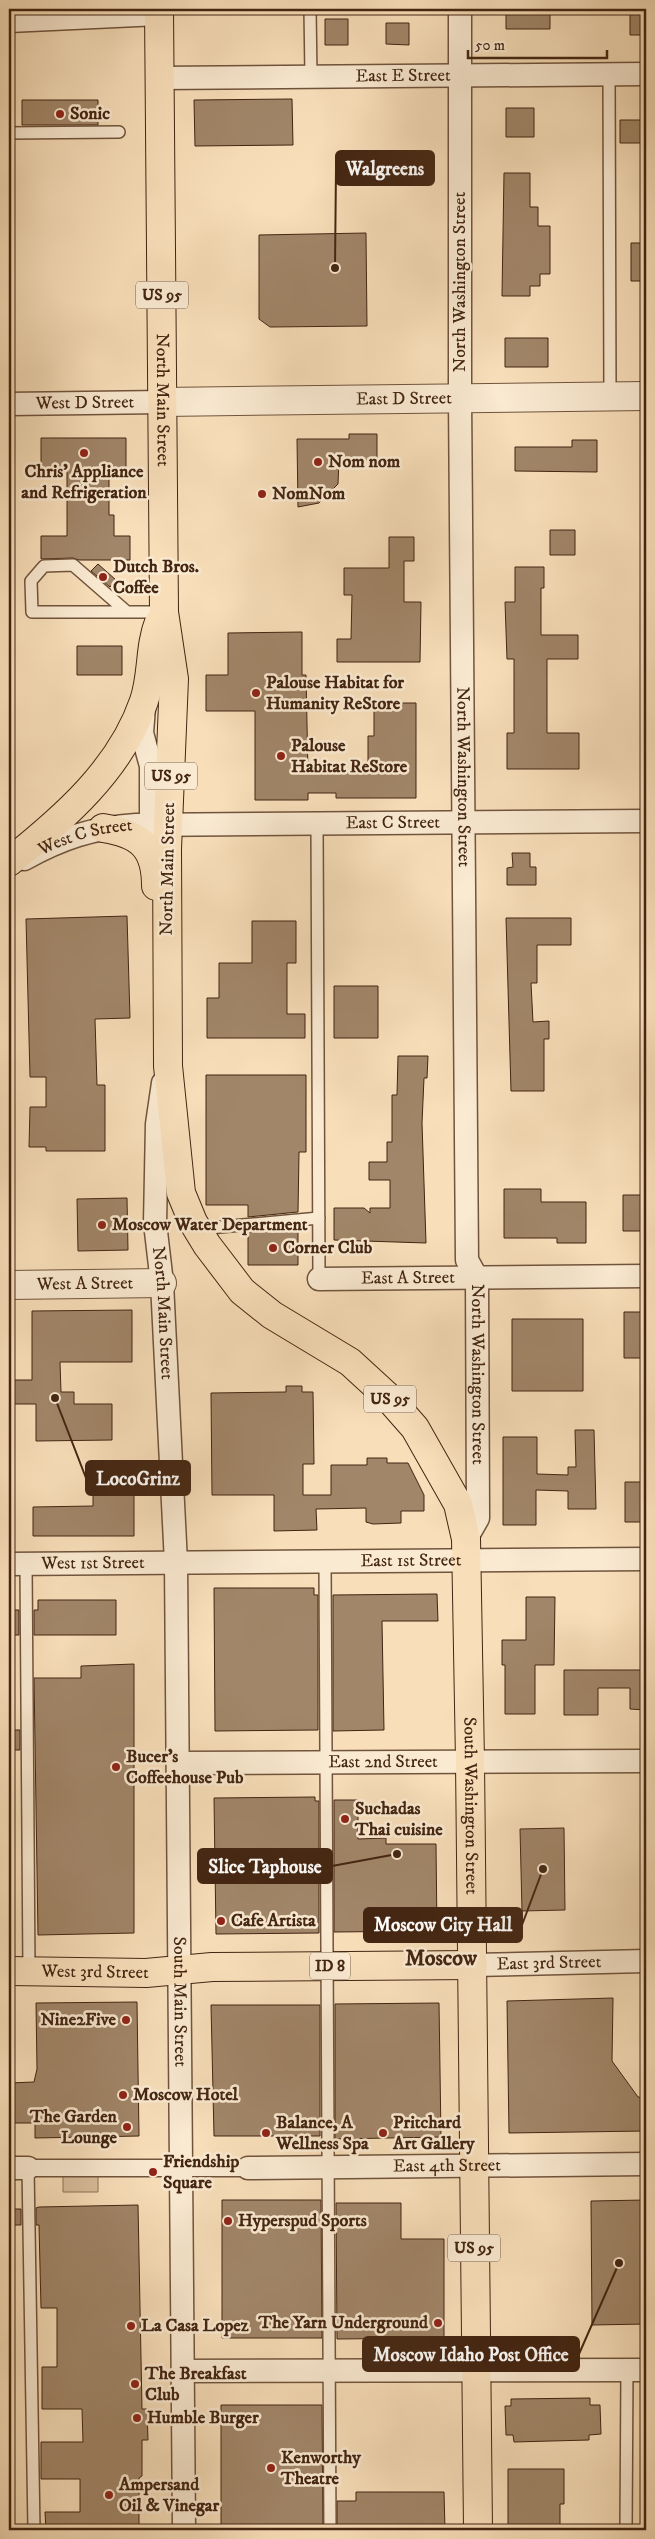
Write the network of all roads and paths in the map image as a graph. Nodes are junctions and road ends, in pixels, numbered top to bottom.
1 (310, 9) edge
2 (460, 9) edge
3 (159, 11) edge
4 (9, 21) edge
5 (609, 73) junction
6 (460, 74) junction
7 (646, 74) edge
8 (310, 76) junction
9 (159, 78) junction
10 (119, 132) dead end
11 (9, 133) edge
12 (646, 396) edge
13 (610, 397) junction
14 (460, 398) junction
15 (163, 402) junction
16 (9, 404) edge
17 (128, 612) junction
18 (164, 612) junction
19 (145, 698) junction
20 (646, 821) edge
21 (317, 824) junction
22 (466, 824) junction
23 (160, 825) junction
24 (103, 828) junction
25 (9, 862) edge
26 (9, 867) edge
27 (166, 941) junction
28 (168, 1066) junction
29 (319, 1218) junction
30 (197, 1229) junction
31 (646, 1276) edge
32 (477, 1278) junction
33 (319, 1279) joint
34 (162, 1283) junction
35 (9, 1285) edge
36 (466, 1550) junction
37 (646, 1559) edge
38 (325, 1562) junction
39 (176, 1563) junction
40 (17, 1564) edge
41 (470, 1761) junction
42 (646, 1761) edge
43 (325, 1762) junction
44 (179, 1763) junction
45 (646, 1961) edge
46 (473, 1965) junction
47 (326, 1966) junction
48 (181, 1970) junction
49 (19, 1972) edge
50 (646, 2164) edge
51 (182, 2166) junction
52 (472, 2167) junction
53 (18, 2168) edge
54 (248, 2168) joint
55 (328, 2168) junction
56 (328, 2370) junction
57 (475, 2370) junction
58 (636, 2370) edge
59 (184, 2371) junction
60 (34, 2530) edge
61 (184, 2530) edge
62 (330, 2530) edge
63 (478, 2530) edge
64 (626, 2530) edge

1 - 8 lane
2 - 6 street, North Washington Street
3 - 4 street
3 - 9 main road, North Main Street / US 95
5 - 6 street, East E Street
5 - 7 street, East E Street
5 - 13 lane
6 - 8 street, East E Street
6 - 14 street, North Washington Street
8 - 9 street, East E Street
9 - 15 main road, North Main Street / US 95
10 - 11 lane
12 - 13 street, East D Street
13 - 14 street, East D Street
14 - 15 street, East D Street
14 - 22 street, North Washington Street
15 - 16 street, West D Street
15 - 18 main road, North Main Street / US 95
17 - 17 lane
17 - 18 lane
18 - 19 main road, North Main Street / US 95
18 - 23 main road, North Main Street / US 95
19 - 23 street, North Main Street
19 - 25 main road, North Main Street / US 95
20 - 22 street, East C Street
21 - 22 street, East C Street
21 - 23 street, East C Street
21 - 29 lane
22 - 32 street, North Washington Street
23 - 24 street, West C Street
23 - 27 main road, North Main Street / US 95
24 - 26 street, West C Street
24 - 27 main road
27 - 28 main road, North Main Street / US 95
28 - 30 main road, North Main Street / US 95
28 - 34 street, North Main Street
29 - 30 lane
29 - 33 lane
30 - 36 main road, North Main Street / US 95
31 - 32 street, East A Street
32 - 33 street, East A Street
32 - 36 street, North Washington Street
34 - 35 street, West A Street
34 - 39 street, North Main Street
36 - 37 street, East 1st Street
36 - 38 street, East 1st Street
36 - 41 main road, South Washington Street / US 95
38 - 39 street, East 1st Street
38 - 43 lane
39 - 40 street, West 1st Street
39 - 44 street, South Main Street
40 - 49 lane
41 - 42 street, East 2nd Street
41 - 43 street, East 2nd Street
41 - 46 main road, South Washington Street / US 95
43 - 44 street, East 2nd Street
43 - 47 lane
44 - 48 street, South Main Street
45 - 46 street, East 3rd Street
46 - 47 main road, East 3rd Street / ID 8
46 - 52 main road, South Washington Street / US 95
47 - 48 main road, East 3rd Street / ID 8
47 - 55 lane
48 - 49 main road, West 3rd Street / ID 8
48 - 51 street, South Main Street
50 - 52 street, East 4th Street
51 - 53 street
51 - 54 street
51 - 59 street, South Main Street
52 - 55 street, East 4th Street
52 - 57 main road, South Washington Street / US 95
53 - 60 lane
54 - 55 street, East 4th Street
55 - 56 lane
56 - 57 street
56 - 59 street
56 - 62 lane
57 - 58 street
57 - 63 main road, South Washington Street / US 95
58 - 64 lane
59 - 61 street, South Main Street

